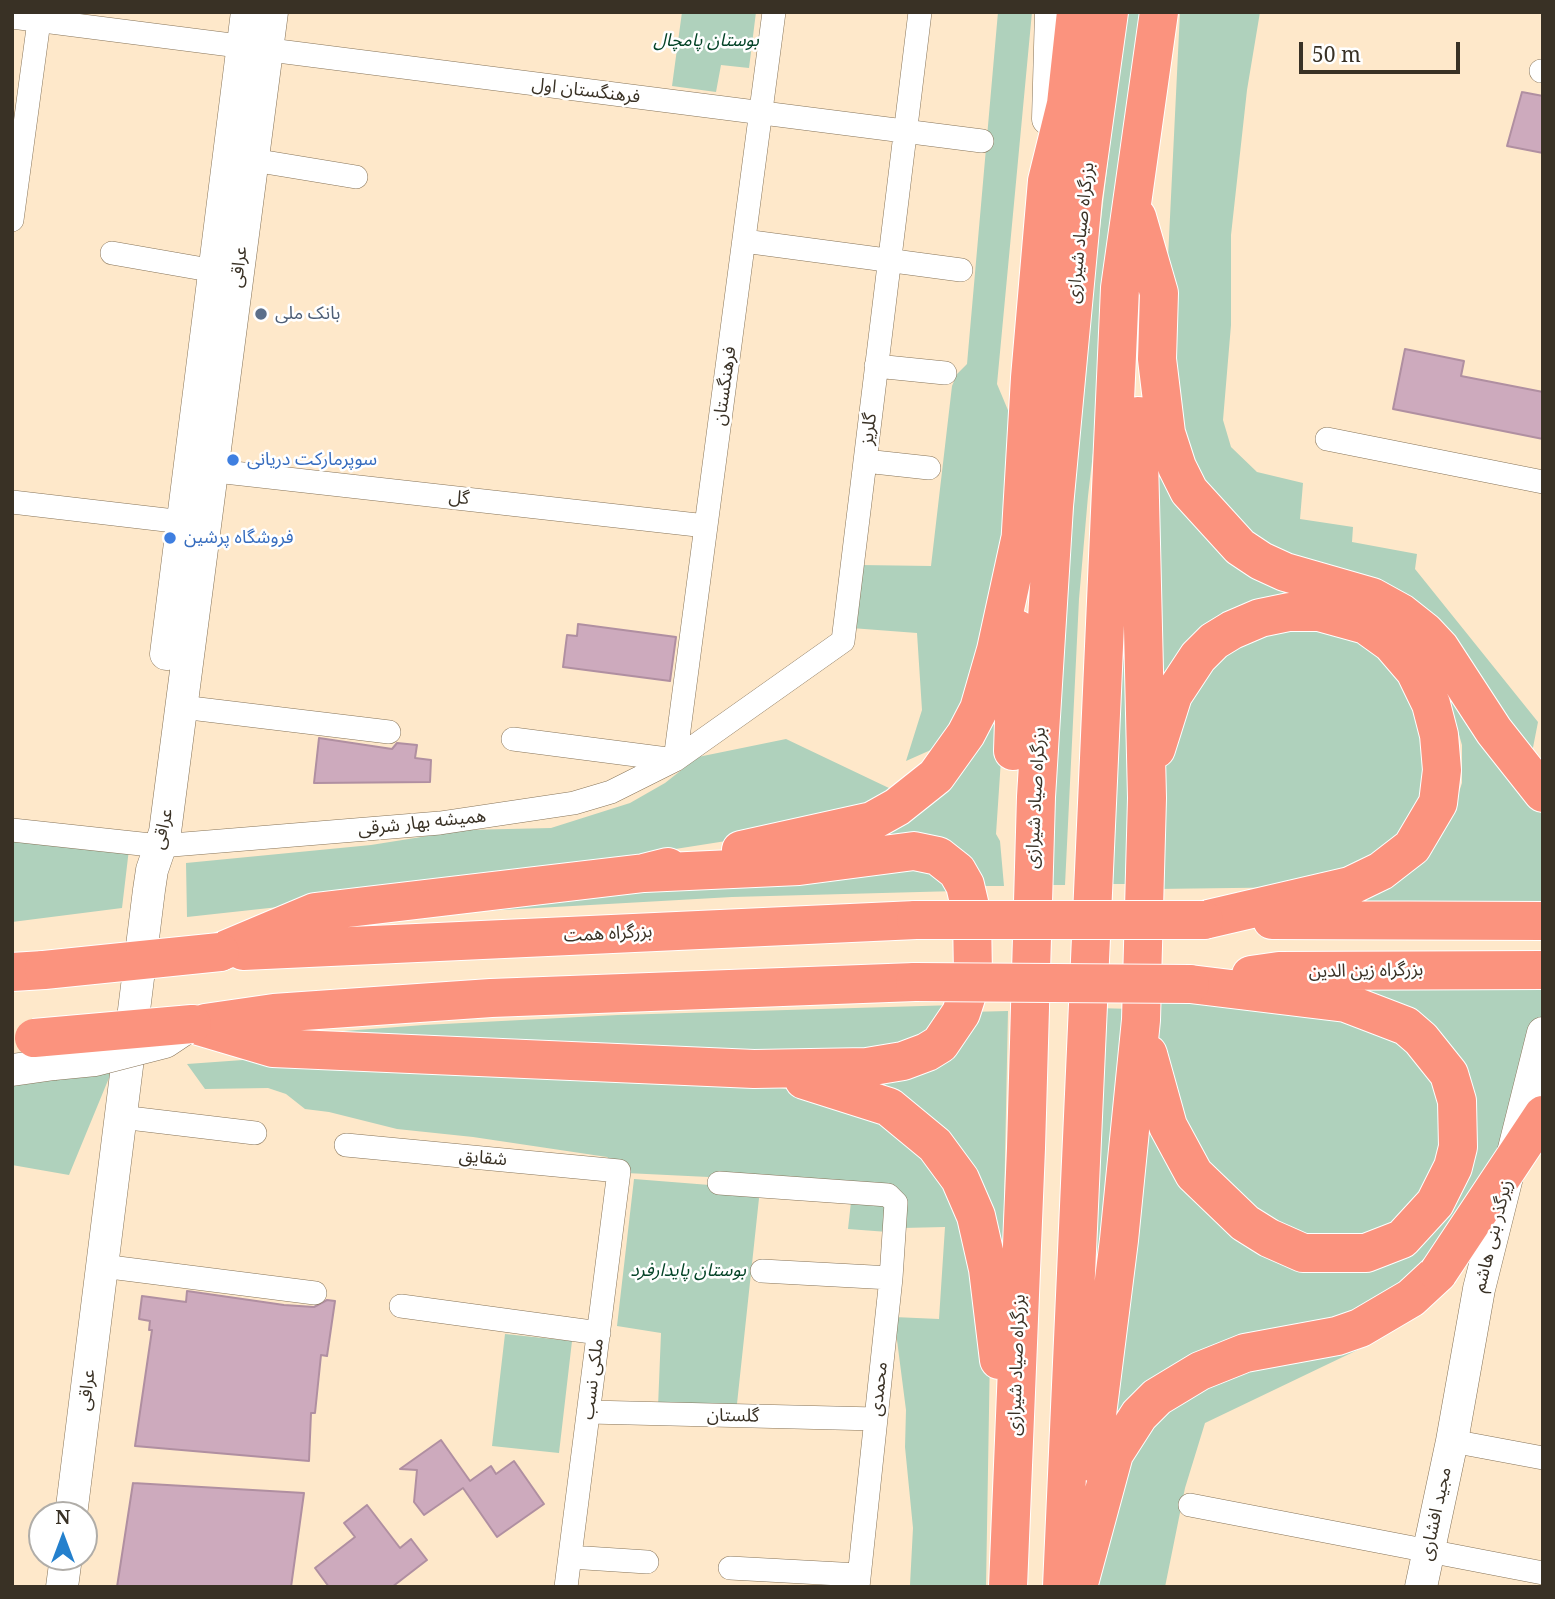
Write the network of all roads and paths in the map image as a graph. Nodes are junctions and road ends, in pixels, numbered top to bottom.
1 (247, 12) edge
2 (272, 12) edge
3 (774, 12) edge
4 (920, 12) edge
5 (1051, 12) edge
6 (1076, 12) edge
7 (1109, 12) edge
8 (1159, 12) edge
9 (12, 18) edge
10 (39, 21) junction
11 (255, 49) junction
12 (761, 113) junction
13 (905, 132) junction
14 (982, 141) dead end
15 (253, 160) junction
16 (356, 177) dead end
17 (1047, 181) junction
18 (14, 195) edge
19 (1134, 207) junction
20 (12, 220) edge
21 (744, 241) junction
22 (111, 253) dead end
23 (889, 262) junction
24 (961, 270) dead end
25 (215, 271) junction
26 (876, 366) junction
27 (944, 373) dead end
28 (1327, 439) dead end
29 (865, 461) junction
30 (929, 468) dead end
31 (201, 469) junction
32 (1543, 482) edge
33 (12, 502) edge
34 (183, 522) junction
35 (706, 526) junction
36 (1020, 540) junction
37 (182, 706) junction
38 (389, 732) dead end
39 (513, 739) dead end
40 (675, 760) junction
41 (1543, 793) edge
42 (1147, 798) junction
43 (12, 831) edge
44 (152, 862) junction
45 (644, 873) junction
46 (1032, 886) junction
47 (1204, 920) junction
48 (1543, 921) edge
49 (220, 952) junction
50 (1543, 970) edge
51 (28, 971) edge
52 (1190, 984) junction
53 (1141, 1020) junction
54 (192, 1024) junction
55 (1543, 1033) edge
56 (33, 1048) edge
57 (754, 1069) junction
58 (12, 1070) edge
59 (1543, 1115) edge
60 (121, 1117) junction
61 (255, 1133) dead end
62 (346, 1145) dead end
63 (619, 1171) joint
64 (719, 1183) dead end
65 (102, 1266) junction
66 (762, 1271) dead end
67 (891, 1278) junction
68 (315, 1293) dead end
69 (401, 1306) dead end
70 (599, 1333) junction
71 (589, 1412) junction
72 (876, 1419) junction
73 (1452, 1441) junction
74 (1543, 1458) edge
75 (1013, 1474) junction
76 (73, 1501) edge
77 (1190, 1506) dead end
78 (1428, 1549) junction
79 (570, 1557) junction
80 (647, 1562) dead end
81 (730, 1568) dead end
82 (1543, 1573) edge
83 (859, 1581) edge
84 (566, 1587) edge
85 (1008, 1587) edge
86 (1062, 1587) edge
87 (1071, 1587) edge
88 (1078, 1587) edge
89 (1421, 1587) edge

1 - 11 main road, عراقی
2 - 11 main road, عراقی
3 - 12 street, فرهنگستان
4 - 13 street, گلریز
5 - 17 main road
6 - 17 highway
7 - 46 highway, بزرگراه صیاد شیرازی
8 - 19 highway
9 - 10 street, فرهنگستان اول
10 - 11 street, فرهنگستان اول
10 - 18 street
11 - 12 street, فرهنگستان اول
11 - 15 main road, عراقی
11 - 25 main road, عراقی
12 - 13 street, فرهنگستان اول
12 - 21 street, فرهنگستان
13 - 14 street, فرهنگستان اول
13 - 23 street, گلریز
15 - 16 street
15 - 31 main road, عراقی
17 - 36 highway
18 - 20 street
19 - 41 highway
19 - 42 highway
19 - 86 highway
21 - 23 street
21 - 35 street, فرهنگستان
22 - 25 street
23 - 24 street
23 - 26 street, گلریز
25 - 31 main road, عراقی
26 - 27 street
26 - 29 street, گلریز
28 - 32 street
29 - 30 street
29 - 40 street, گلریز
31 - 34 main road, عراقی
31 - 35 street, گل
31 - 37 main road, عراقی
33 - 34 street
34 - 44 main road, عراقی
35 - 40 street, فرهنگستان
36 - 45 highway
36 - 46 highway
37 - 38 street
37 - 44 main road, عراقی
39 - 40 street
40 - 44 street, همیشه بهار شرقی
42 - 47 highway
42 - 53 highway
43 - 44 street, همیشه بهار شرقی
44 - 60 main road, عراقی
45 - 49 highway
45 - 57 highway
46 - 75 highway, بزرگراه صیاد شیرازی
47 - 48 highway
47 - 49 highway, بزرگراه همت, bridge
49 - 51 highway, بزرگراه همت, bridge
50 - 52 highway, بزرگراه زین الدین
52 - 53 highway
52 - 54 highway, bridge
53 - 87 highway
54 - 56 highway, bridge
54 - 57 highway
55 - 73 main road, زیرگذر بنی هاشم
56 - 58 main road
57 - 75 highway
59 - 88 highway, bridge
60 - 61 street
60 - 65 main road, عراقی
62 - 63 street, شقایق
63 - 70 street, ملکی نسب
64 - 67 street, محمدی
65 - 68 street
65 - 76 main road, عراقی
66 - 67 street
67 - 72 street, محمدی
69 - 70 street
70 - 71 street, ملکی نسب
71 - 72 street, گلستان
71 - 79 street, ملکی نسب
72 - 83 street, محمدی
73 - 74 street
73 - 78 main road, مجید افشاری
75 - 85 highway, بزرگراه صیاد شیرازی
77 - 78 street
78 - 82 street
78 - 89 main road, مجید افشاری
79 - 80 street
79 - 84 street, ملکی نسب
81 - 83 street

